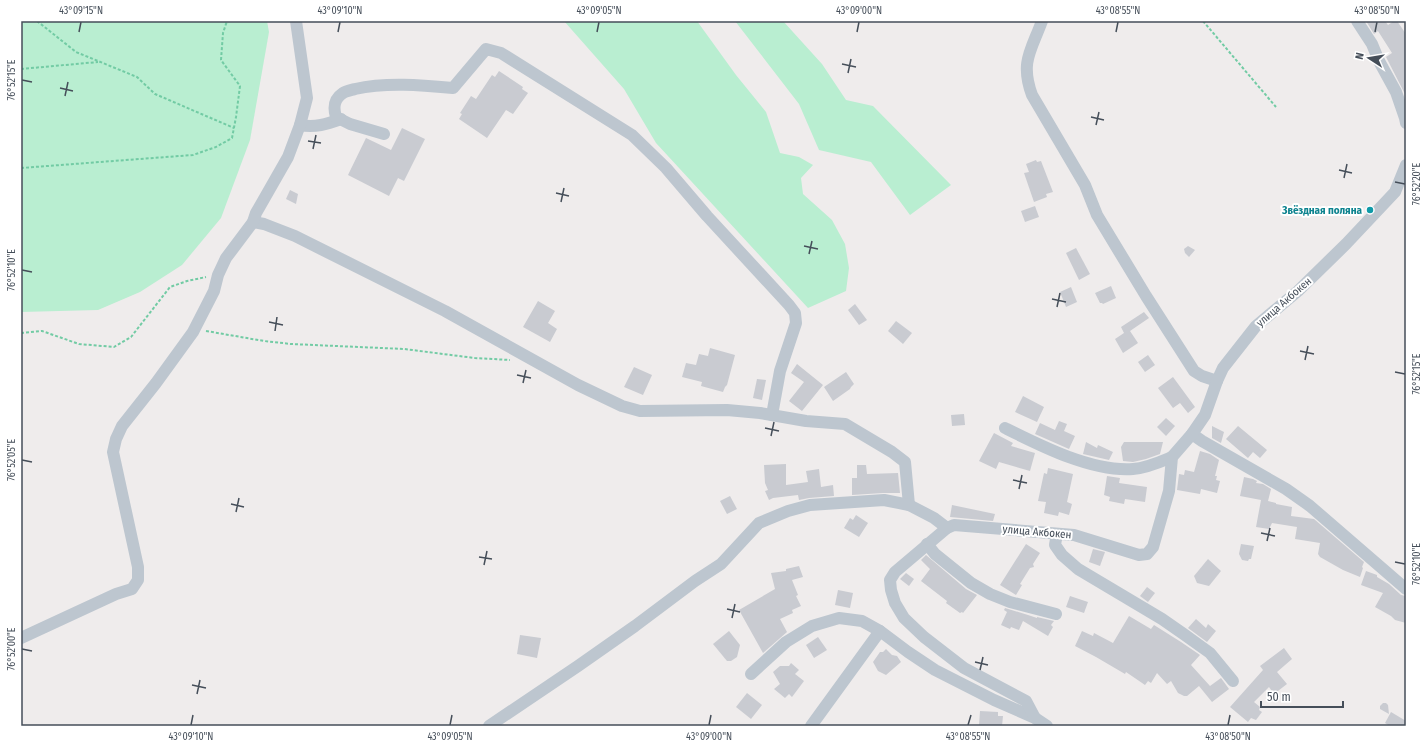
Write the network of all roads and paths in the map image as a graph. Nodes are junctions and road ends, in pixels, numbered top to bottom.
1 (37, 21) edge
2 (228, 21) edge
3 (296, 21) edge
4 (1042, 21) edge
5 (1203, 21) edge
6 (1356, 21) edge
7 (99, 62) junction
8 (21, 69) edge
9 (1396, 92) junction
10 (1276, 107) dead end
11 (1406, 108) edge
12 (341, 120) junction
13 (1406, 123) edge
14 (304, 126) junction
15 (234, 128) junction
16 (384, 134) dead end
17 (1406, 165) edge
18 (21, 168) edge
19 (253, 222) junction
20 (221, 268) junction
21 (21, 333) edge
22 (189, 337) junction
23 (513, 360) dead end
24 (1216, 381) junction
25 (772, 415) junction
26 (1005, 428) dead end
27 (1192, 434) junction
28 (1172, 457) junction
29 (909, 505) junction
30 (947, 528) junction
31 (1059, 534) junction
32 (927, 544) junction
33 (1406, 589) edge
34 (1056, 614) dead end
35 (880, 631) junction
36 (21, 638) edge
37 (751, 674) dead end
38 (1233, 681) dead end
39 (1035, 718) junction
40 (489, 726) edge
41 (811, 726) edge
42 (1047, 726) edge

1 - 7 path
2 - 15 path
3 - 14 street
4 - 24 street
5 - 10 path
6 - 9 street
7 - 8 path
7 - 15 path
9 - 11 street
9 - 13 street
12 - 14 street
12 - 16 street
12 - 25 street
14 - 19 street
15 - 18 path
17 - 24 street, улица Акбокен
19 - 20 street
19 - 25 street
20 - 21 path
20 - 22 street
22 - 23 path
22 - 36 street
24 - 27 street, улица Акбокен
25 - 29 street
26 - 28 street
27 - 28 street, улица Акбокен
27 - 33 street
28 - 31 street, улица Акбокен
29 - 30 street
29 - 40 street
30 - 31 street, улица Акбокен
30 - 32 street
31 - 38 street
32 - 34 street
32 - 39 street
35 - 37 street
35 - 39 street
35 - 41 street
39 - 42 street

